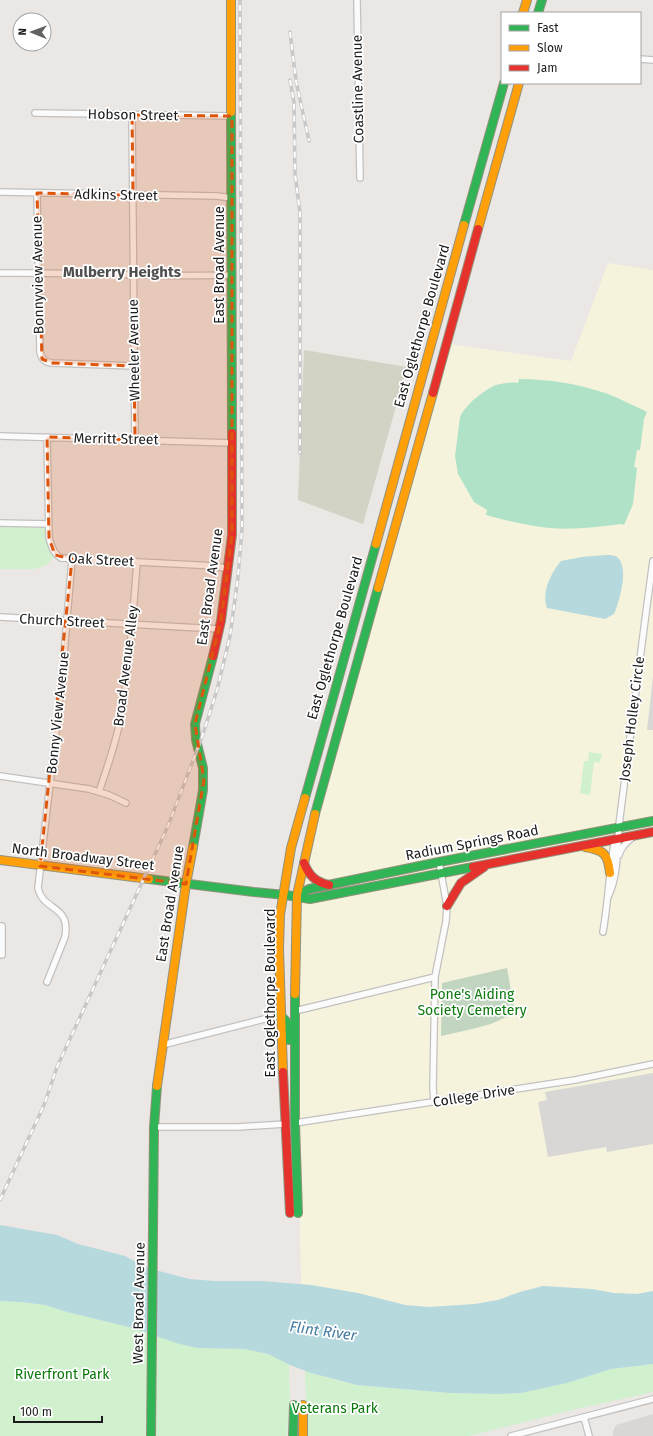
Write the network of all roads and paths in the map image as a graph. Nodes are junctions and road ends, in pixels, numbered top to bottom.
1 (231, 0) edge
2 (357, 0) edge
3 (526, 0) edge
4 (542, 0) edge
5 (523, 12) edge
6 (538, 12) edge
7 (641, 59) edge
8 (653, 60) edge
9 (504, 84) edge
10 (519, 84) edge
11 (35, 113) dead end
12 (132, 115) junction
13 (232, 116) junction
14 (360, 178) dead end
15 (0, 192) edge
16 (37, 193) junction
17 (133, 195) junction
18 (232, 198) junction
19 (38, 272) junction
20 (0, 273) edge
21 (134, 274) junction
22 (232, 275) junction
23 (134, 366) junction
24 (0, 436) edge
25 (47, 437) junction
26 (135, 440) junction
27 (232, 443) junction
28 (0, 523) edge
29 (49, 524) junction
30 (72, 559) junction
31 (653, 561) edge
32 (137, 562) junction
33 (228, 569) junction
34 (0, 617) edge
35 (67, 622) junction
36 (132, 624) junction
37 (219, 629) junction
38 (0, 776) edge
39 (51, 783) junction
40 (99, 792) junction
41 (126, 803) dead end
42 (653, 821) edge
43 (618, 828) junction
44 (653, 832) edge
45 (636, 835) junction
46 (616, 839) junction
47 (578, 847) junction
48 (0, 860) edge
49 (304, 861) junction
50 (617, 861) junction
51 (439, 862) junction
52 (486, 865) junction
53 (40, 866) junction
54 (610, 873) junction
55 (442, 874) junction
56 (186, 884) junction
57 (329, 885) junction
58 (283, 895) junction
59 (297, 896) junction
60 (608, 898) junction
61 (447, 906) junction
62 (1, 926) edge
63 (604, 932) dead end
64 (2, 955) dead end
65 (435, 977) junction
66 (47, 982) dead end
67 (295, 1011) junction
68 (280, 1015) junction
69 (162, 1045) junction
70 (653, 1064) edge
71 (295, 1089) junction
72 (434, 1102) junction
73 (295, 1123) junction
74 (286, 1124) junction
75 (154, 1127) junction
76 (154, 1169) joint
77 (653, 1399) edge
78 (584, 1417) junction
79 (151, 1436) edge
80 (293, 1436) edge
81 (304, 1436) edge
82 (511, 1436) edge
83 (589, 1436) edge

1 - 13 main road, East Broad Avenue
2 - 14 street, Coastline Avenue
3 - 5 main road
4 - 6 main road
7 - 8 street
9 - 58 main road, East Oglethorpe Boulevard
10 - 49 main road, East Oglethorpe Boulevard
11 - 12 street, Hobson Street
12 - 13 street, Hobson Street
12 - 17 street, Wheeler Avenue
13 - 18 main road, East Broad Avenue
15 - 16 street, Adkins Street
16 - 17 street, Adkins Street
16 - 19 street, Bonnyview Avenue
17 - 18 street, Adkins Street
17 - 21 street, Wheeler Avenue
18 - 22 main road, East Broad Avenue
19 - 20 street
19 - 21 street
19 - 23 street, Bonnyview Avenue
21 - 22 street
21 - 23 street, Wheeler Avenue
22 - 27 main road, East Broad Avenue
23 - 26 street, Wheeler Avenue
24 - 25 street, Merritt Street
25 - 26 street, Merritt Street
25 - 29 street
26 - 27 street, Merritt Street
27 - 33 main road, East Broad Avenue
28 - 29 street
29 - 30 street, Oak Street
30 - 32 street, Oak Street
30 - 35 street, Bonny View Avenue
31 - 43 street, Joseph Holley Circle
32 - 33 street, Oak Street
32 - 36 street, Broad Avenue Alley
33 - 37 main road, East Broad Avenue
34 - 35 street, Church Street
35 - 36 street, Church Street
35 - 39 street, Bonny View Avenue
36 - 37 street, Church Street
36 - 40 street, Broad Avenue Alley
37 - 56 main road, East Broad Avenue
38 - 39 street
39 - 40 street
39 - 53 street, Bonny View Avenue
40 - 41 street
42 - 43 main road, Radium Springs Road
43 - 46 street, Joseph Holley Circle
43 - 51 main road, Radium Springs Road
44 - 45 main road, Radium Springs Road
45 - 46 main road, Radium Springs Road
45 - 50 street
46 - 47 main road, Radium Springs Road
46 - 50 street
46 - 54 street
47 - 52 main road, Radium Springs Road
47 - 54 main road
48 - 53 main road, North Broadway Street
49 - 57 main road
49 - 59 main road, East Oglethorpe Boulevard
50 - 60 street
51 - 55 street
51 - 57 main road, Radium Springs Road
52 - 55 main road, Radium Springs Road
52 - 61 main road
53 - 56 main road, North Broadway Street
53 - 66 street, Bonny View Avenue
54 - 60 street
55 - 59 main road, Radium Springs Road
55 - 61 street
56 - 58 main road, North Broadway Street
56 - 69 main road, East Broad Avenue
57 - 59 main road, Radium Springs Road
58 - 59 main road, Radium Springs Road
58 - 68 main road, East Oglethorpe Boulevard
59 - 67 main road, East Oglethorpe Boulevard
60 - 63 street
61 - 65 street
62 - 64 street
65 - 67 street
65 - 72 street
67 - 71 main road, East Oglethorpe Boulevard
68 - 69 street
68 - 71 main road
68 - 74 main road, East Oglethorpe Boulevard
69 - 75 main road, East Broad Avenue
70 - 72 street, College Drive
71 - 73 main road, East Oglethorpe Boulevard
72 - 73 street, College Drive
73 - 74 main road, East Oglethorpe Boulevard
74 - 75 street
75 - 76 main road, East Broad Avenue
76 - 79 main road, West Broad Avenue
77 - 78 street
78 - 82 street
78 - 83 street
80 - 81 main road

